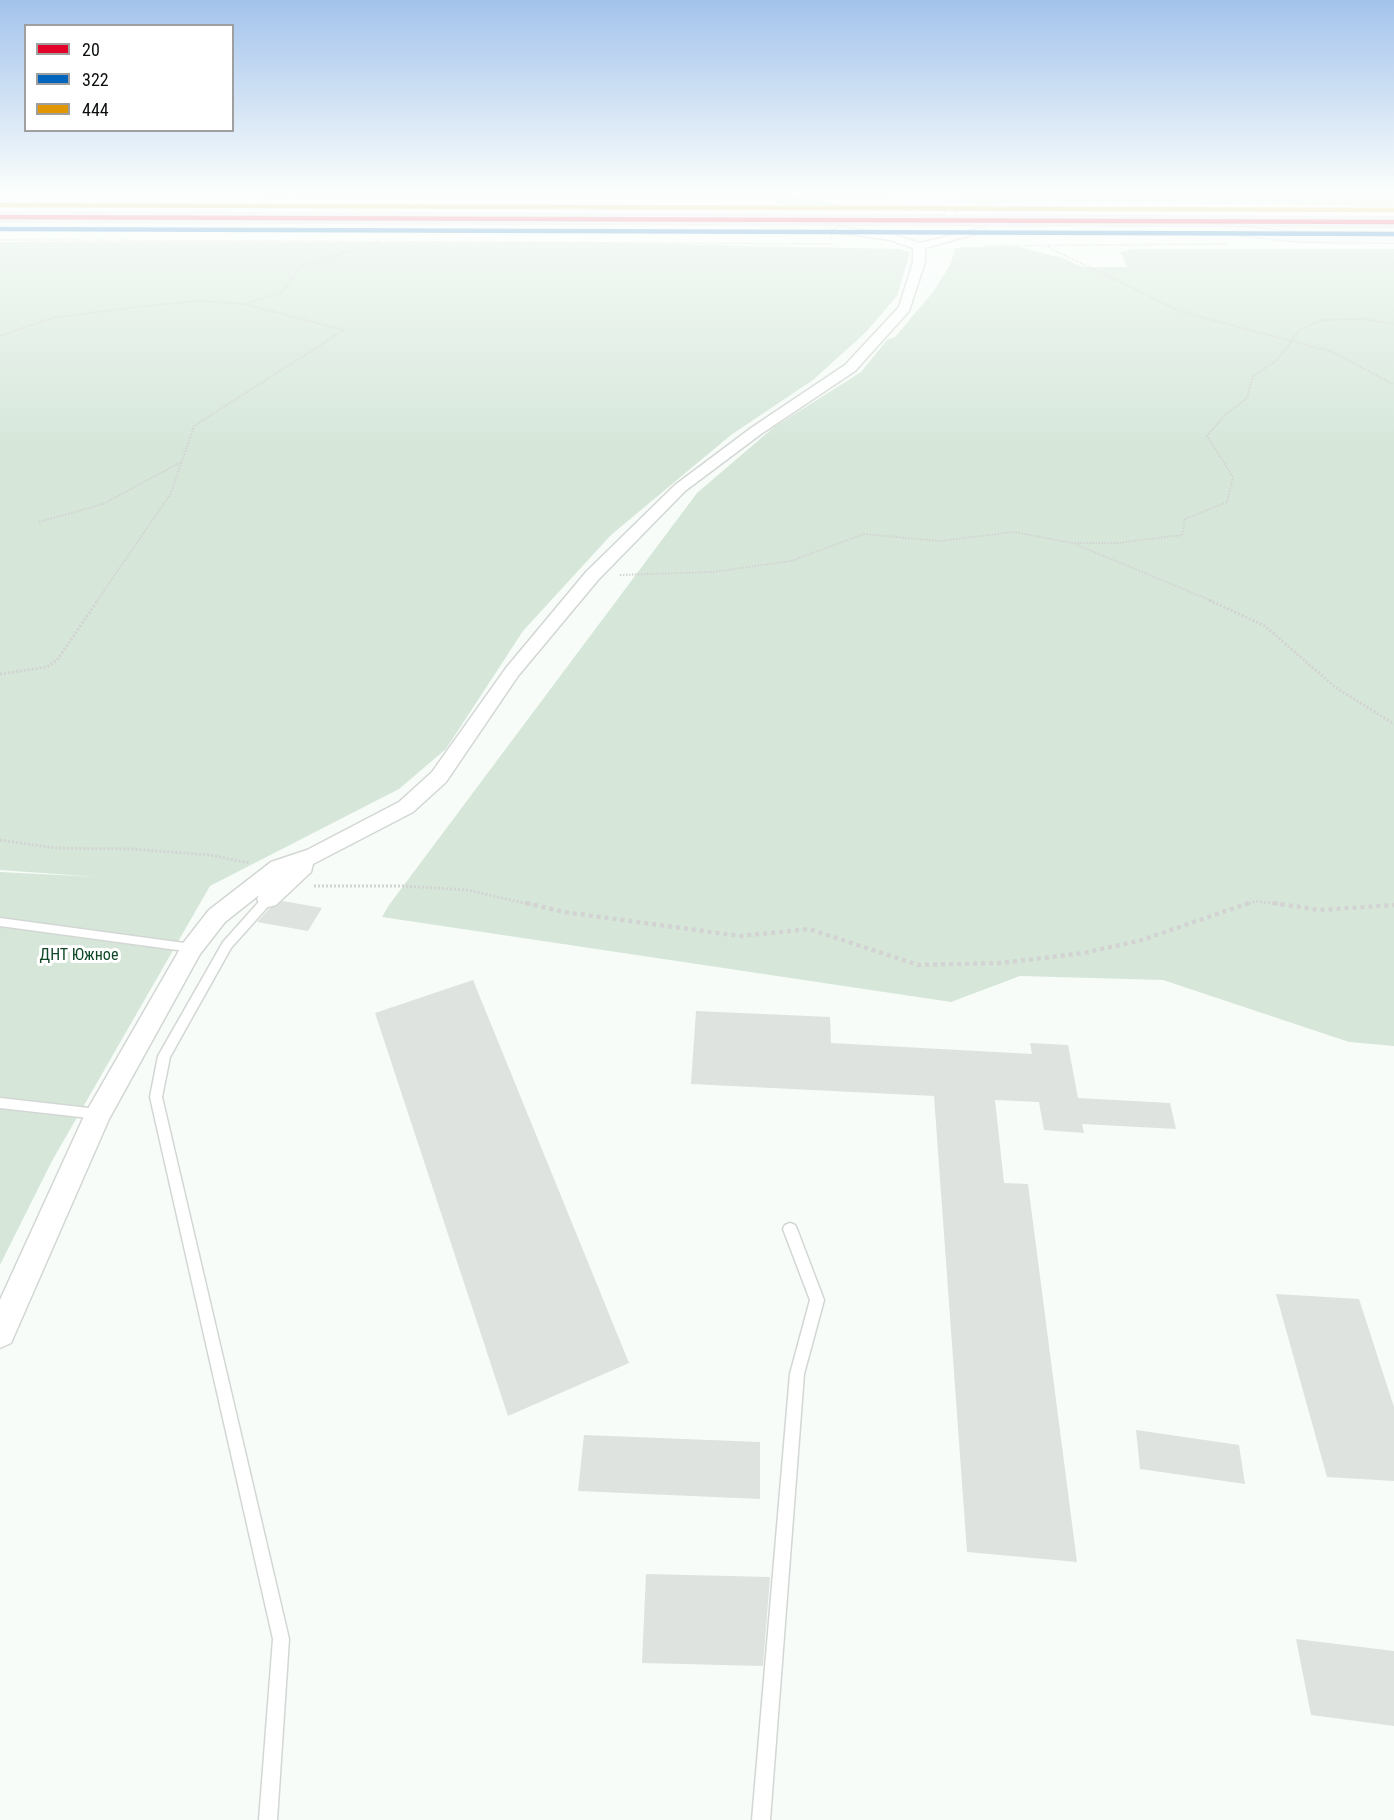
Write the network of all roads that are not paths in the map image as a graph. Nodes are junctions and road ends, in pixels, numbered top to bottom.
1 (915, 276) edge
2 (283, 875) junction
3 (268, 899) joint
4 (0, 922) edge
5 (192, 948) junction
6 (0, 1102) edge
7 (98, 1113) junction
8 (790, 1229) dead end
9 (0, 1333) edge
10 (268, 1820) edge
11 (761, 1820) edge

1 - 2 street
2 - 3 street
2 - 5 street
3 - 10 lane
4 - 5 lane
5 - 7 street
6 - 7 lane
7 - 9 street
8 - 11 lane

